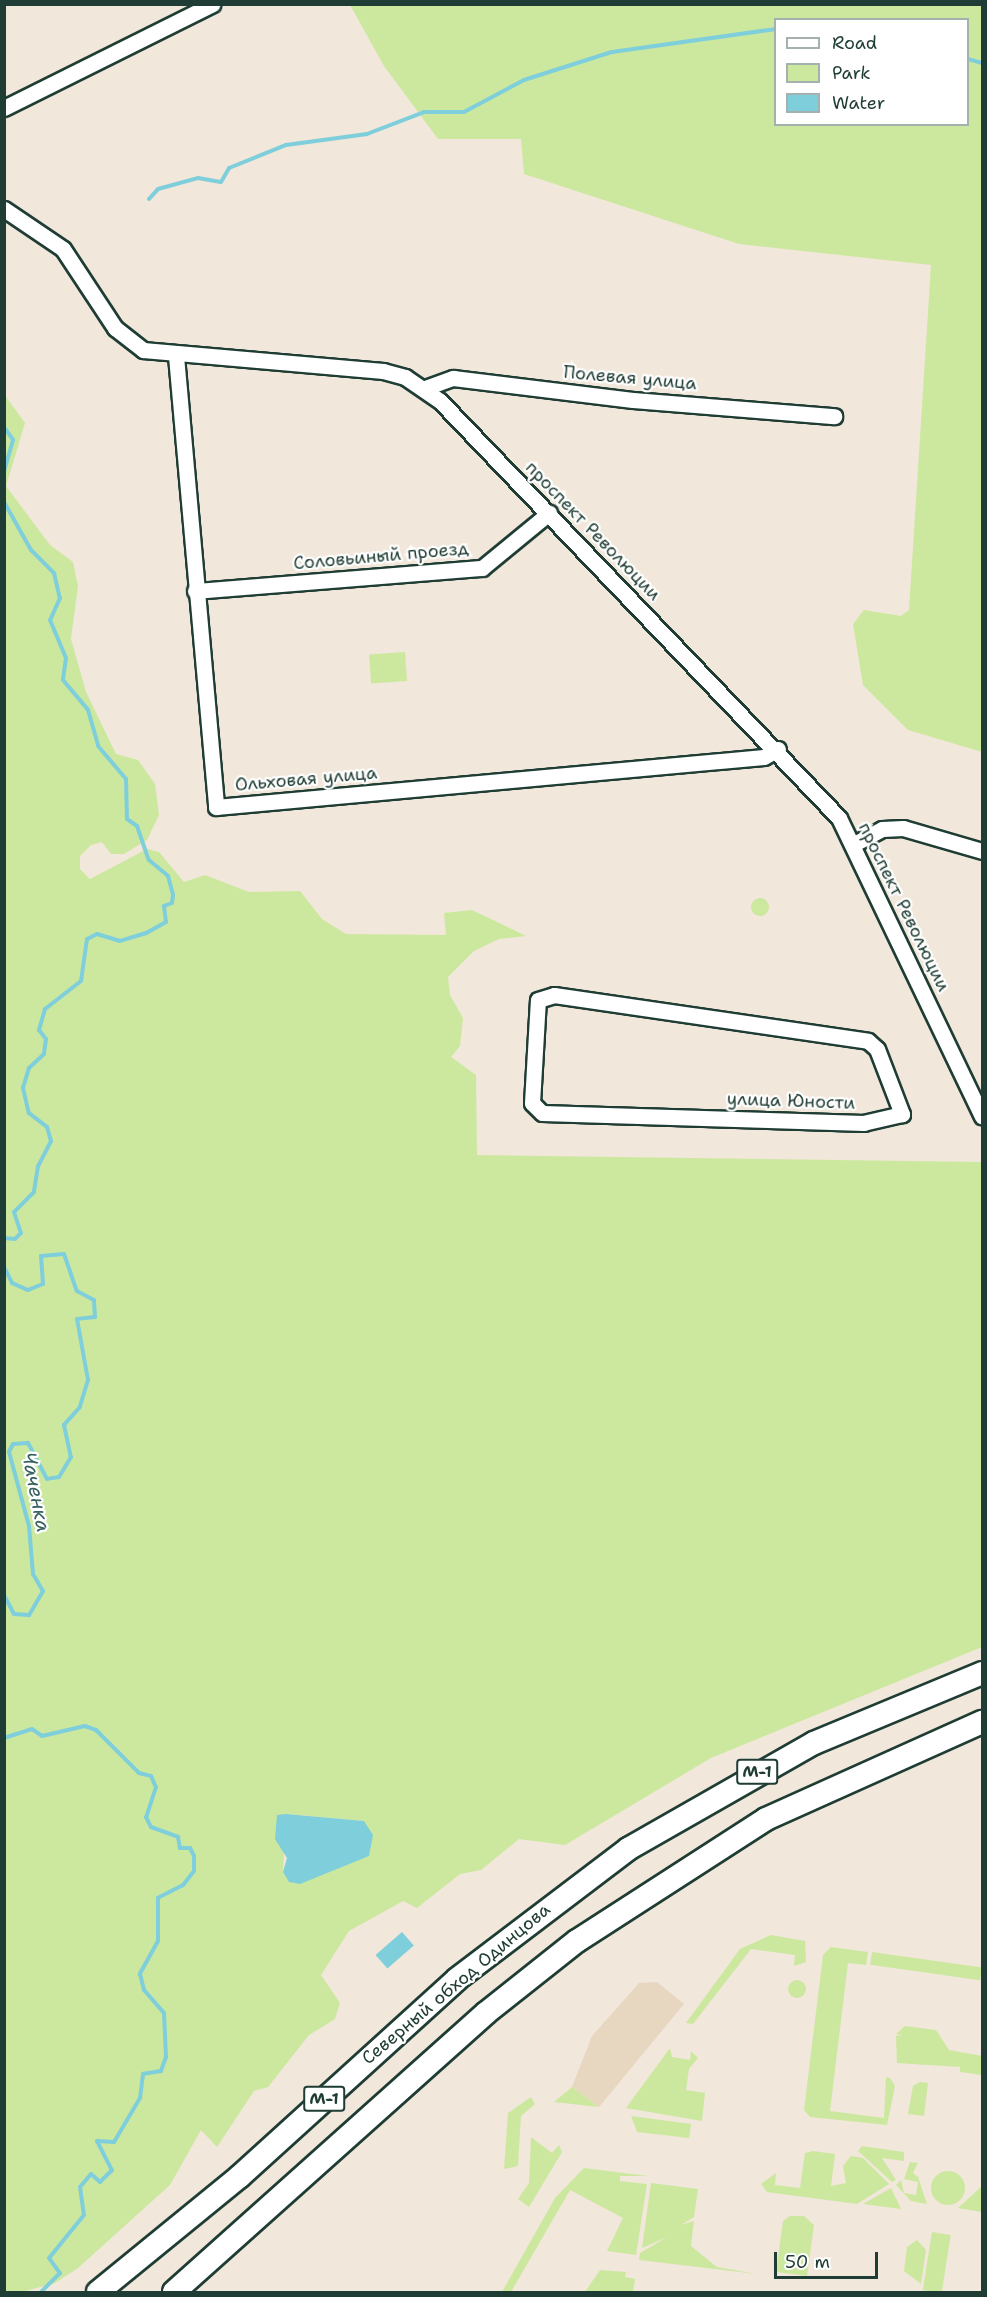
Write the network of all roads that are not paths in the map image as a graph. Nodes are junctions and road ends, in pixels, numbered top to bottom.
1 (213, 4) edge
2 (4, 108) edge
3 (4, 209) edge
4 (176, 356) junction
5 (425, 388) junction
6 (834, 416) dead end
7 (549, 513) junction
8 (195, 591) junction
9 (778, 749) junction
10 (854, 844) junction
11 (982, 851) edge
12 (618, 1006) joint
13 (982, 1116) edge
14 (982, 1673) edge
15 (982, 1722) edge
16 (98, 2292) edge
17 (174, 2292) edge

1 - 2 street
3 - 4 street, проспект Революции
4 - 5 street, проспект Революции
4 - 8 street, Ольховая улица
5 - 6 street, Полевая улица
5 - 7 street, проспект Революции
7 - 8 street, Соловьиный проезд
7 - 9 street, проспект Революции
8 - 9 street, Ольховая улица
9 - 10 street, проспект Революции
10 - 11 street
10 - 13 street, проспект Революции
12 - 12 street, улица Юности
14 - 16 highway, Северный обход Одинцова / М-1
15 - 17 highway, М-1

